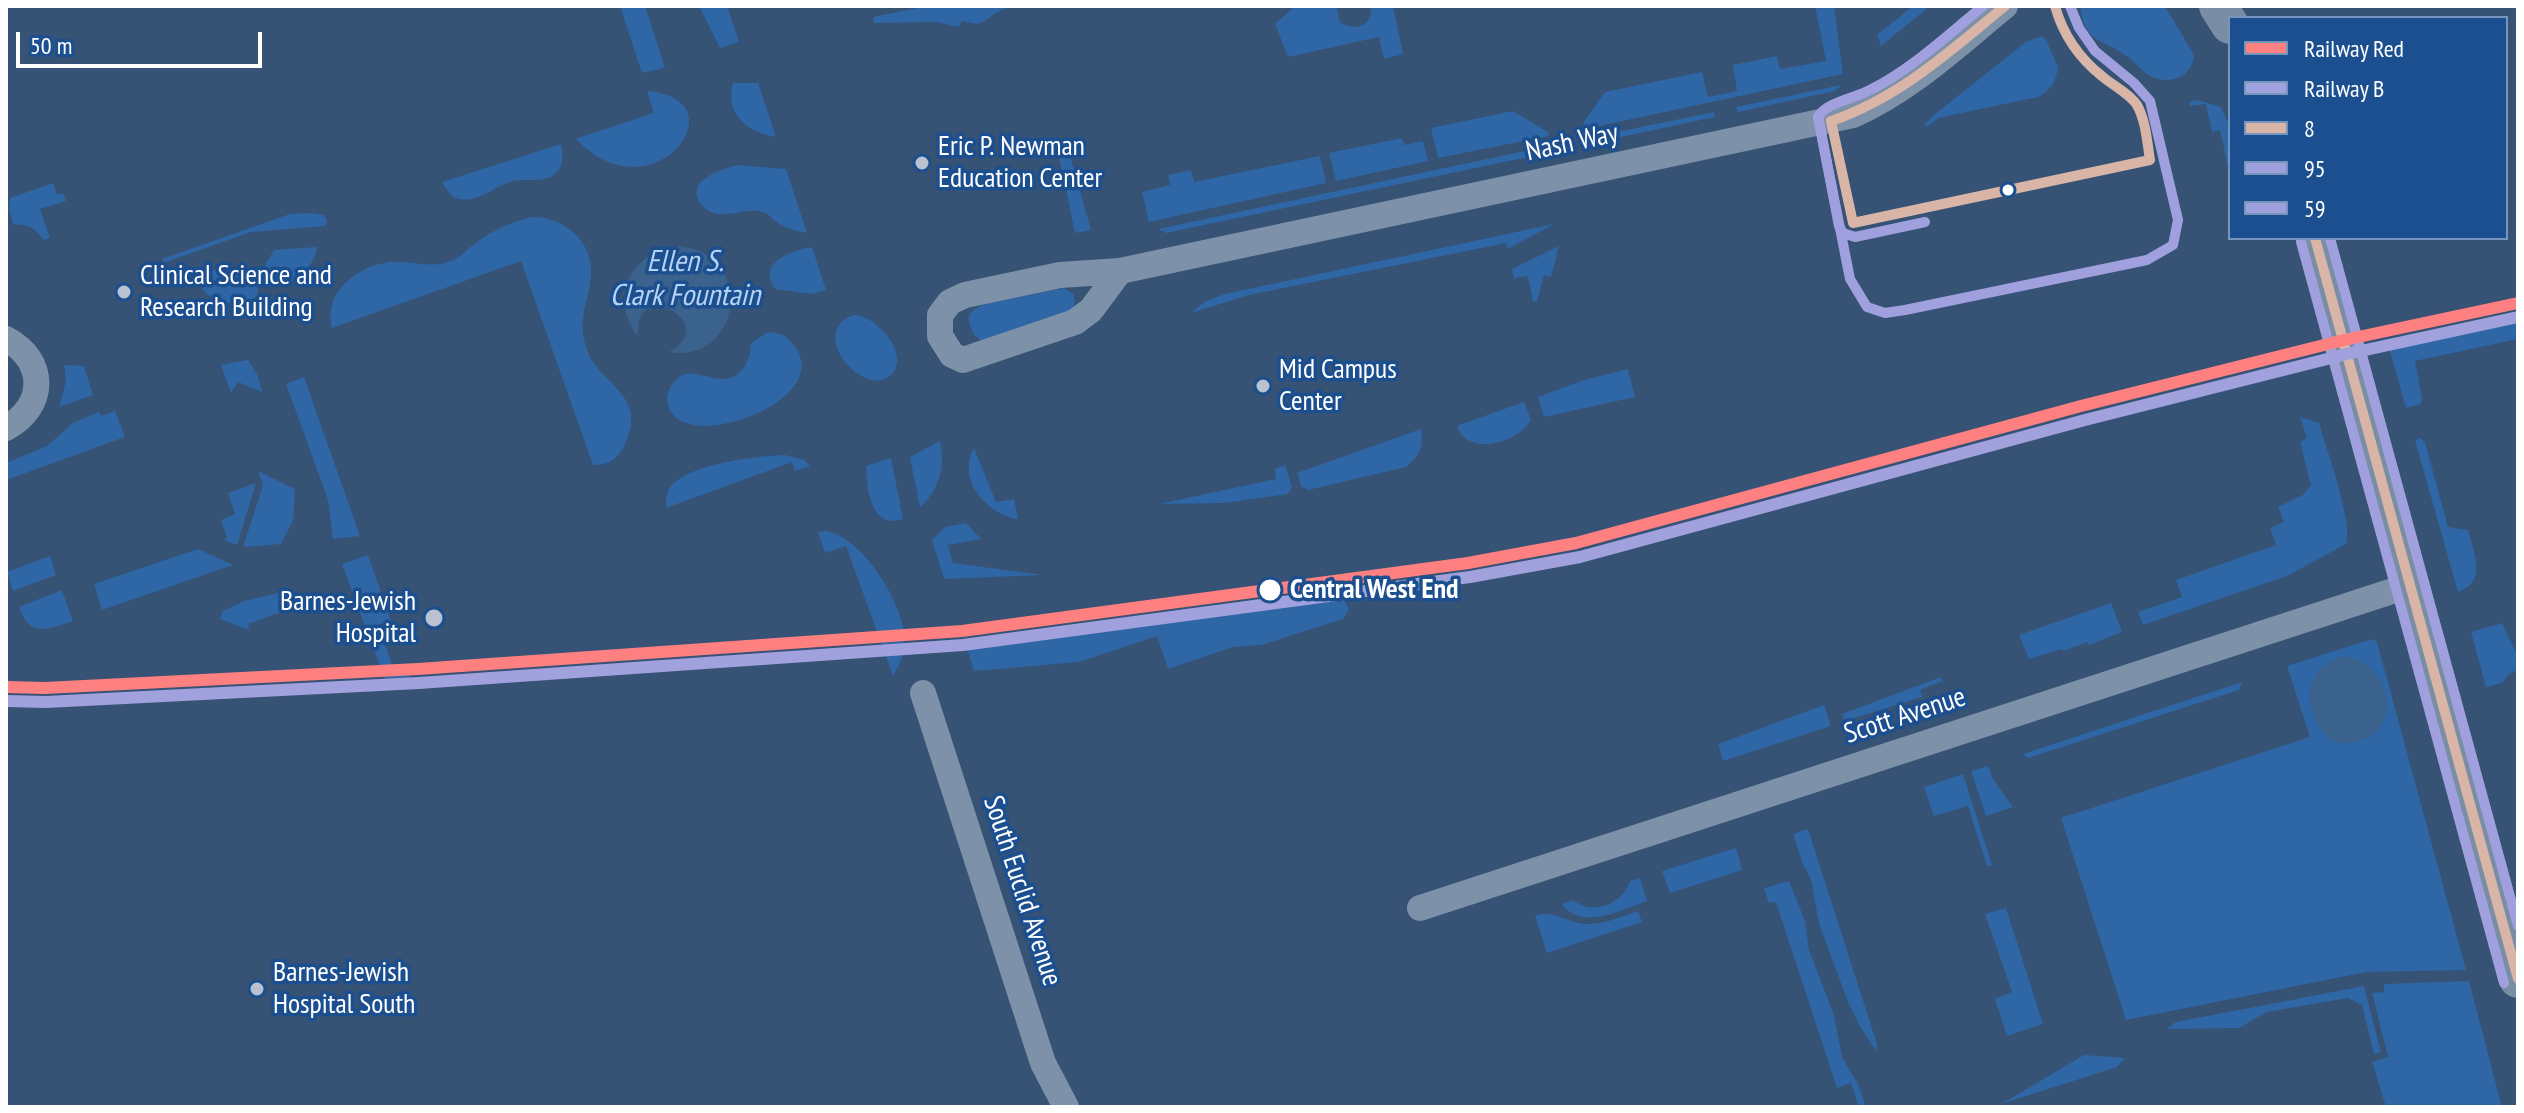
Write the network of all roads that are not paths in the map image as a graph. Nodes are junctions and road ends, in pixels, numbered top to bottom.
1 (2005, 6) edge
2 (2316, 240) edge
3 (1120, 271) junction
4 (6, 339) edge
5 (6, 428) edge
6 (2411, 585) junction
7 (923, 693) dead end
8 (1420, 908) dead end
9 (2518, 979) edge
10 (1043, 1063) junction
11 (1048, 1107) edge
12 (1066, 1107) edge

1 - 3 street, Nash Way
2 - 6 street
3 - 3 street, Nash Way
4 - 5 street
6 - 8 street, Scott Avenue
6 - 9 street
7 - 10 street, South Euclid Avenue
10 - 11 street
10 - 12 street, South Euclid Avenue

